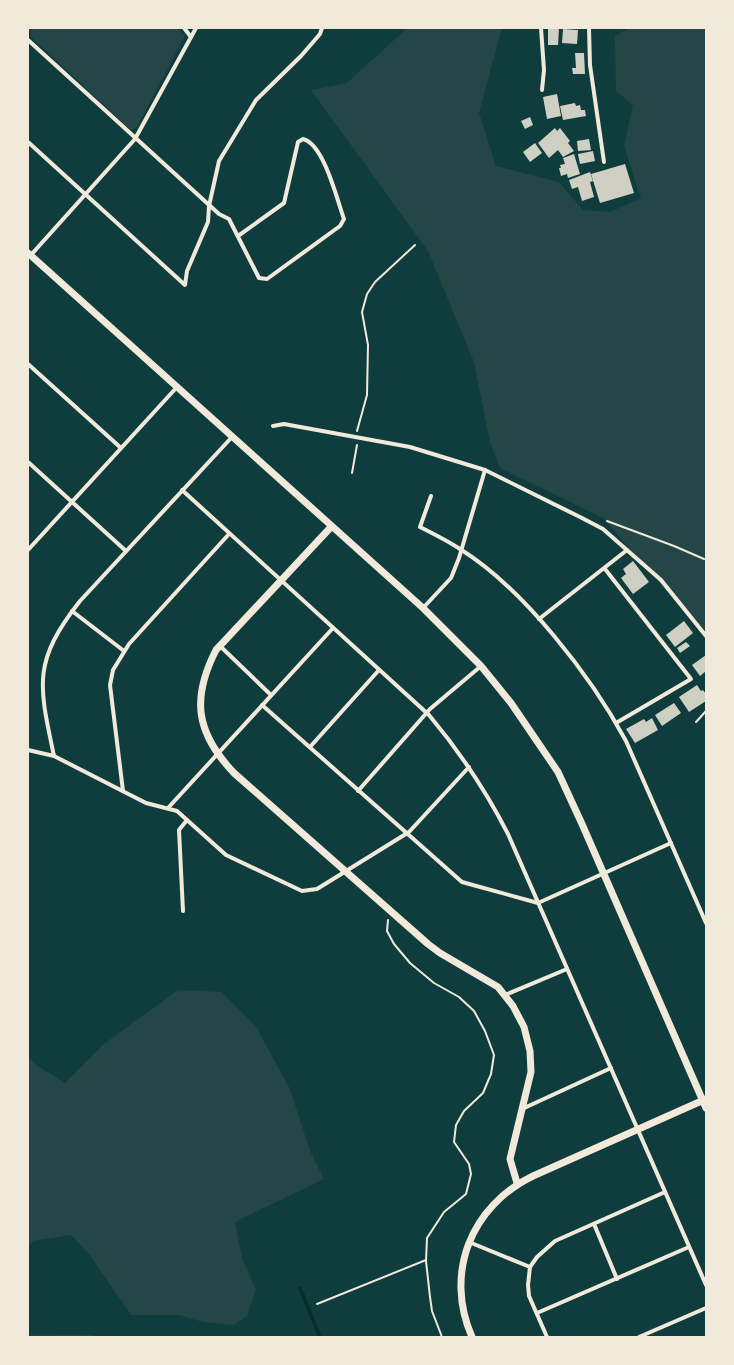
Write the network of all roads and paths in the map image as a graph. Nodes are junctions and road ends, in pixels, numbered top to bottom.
1 (184, 28) edge
2 (196, 28) edge
3 (322, 28) edge
4 (541, 28) edge
5 (590, 28) edge
6 (191, 37) junction
7 (28, 40) edge
8 (542, 90) dead end
9 (135, 139) junction
10 (28, 142) edge
11 (604, 162) dead end
12 (85, 194) junction
13 (209, 206) junction
14 (238, 236) junction
15 (415, 245) dead end
16 (29, 255) edge
17 (28, 364) edge
18 (177, 387) junction
19 (273, 426) dead end
20 (232, 437) junction
21 (357, 438) junction
22 (121, 448) junction
23 (28, 462) edge
24 (485, 470) junction
25 (352, 473) dead end
26 (182, 490) junction
27 (431, 496) dead end
28 (72, 502) junction
29 (604, 520) dead end
30 (331, 527) junction
31 (229, 534) junction
32 (461, 549) junction
33 (28, 550) edge
34 (626, 550) junction
35 (126, 551) junction
36 (704, 559) dead end
37 (605, 569) junction
38 (281, 581) junction
39 (423, 608) junction
40 (72, 611) junction
41 (539, 619) junction
42 (332, 628) junction
43 (706, 636) edge
44 (220, 646) junction
45 (124, 650) junction
46 (481, 666) junction
47 (379, 670) junction
48 (272, 695) junction
49 (262, 705) junction
50 (706, 711) edge
51 (426, 713) junction
52 (696, 722) dead end
53 (616, 723) junction
54 (310, 747) junction
55 (28, 750) edge
56 (218, 754) junction
57 (54, 756) junction
58 (469, 767) junction
59 (358, 790) junction
60 (123, 791) junction
61 (168, 808) junction
62 (187, 820) junction
63 (407, 834) junction
64 (671, 843) junction
65 (346, 872) junction
66 (604, 873) junction
67 (538, 902) junction
68 (389, 910) junction
69 (183, 911) dead end
70 (706, 923) edge
71 (567, 969) junction
72 (505, 995) junction
73 (610, 1068) junction
74 (704, 1099) edge
75 (706, 1108) edge
76 (522, 1109) junction
77 (638, 1129) junction
78 (517, 1183) junction
79 (665, 1192) junction
80 (594, 1224) junction
81 (469, 1242) junction
82 (689, 1247) junction
83 (426, 1260) junction
84 (530, 1267) junction
85 (618, 1279) junction
86 (706, 1285) edge
87 (317, 1304) dead end
88 (706, 1308) edge
89 (537, 1313) junction
90 (442, 1337) edge
91 (472, 1337) edge
92 (547, 1337) edge
93 (639, 1337) edge

1 - 6 street
2 - 6 street
3 - 13 street
4 - 8 street
5 - 11 street
6 - 9 street
7 - 9 street
9 - 12 street
9 - 13 street
10 - 12 street
12 - 13 street
12 - 16 street
13 - 14 street
14 - 14 street
15 - 21 path
16 - 18 street
17 - 22 street
18 - 20 street
18 - 22 street
19 - 21 street
20 - 26 street
20 - 30 street
21 - 24 street
21 - 25 path
22 - 28 street
23 - 28 street
24 - 32 street
24 - 34 street
26 - 31 street
26 - 35 street
27 - 32 street
28 - 33 street
28 - 35 street
29 - 36 path
30 - 38 street
30 - 39 street
31 - 38 street
31 - 45 street
32 - 39 street
32 - 41 street
34 - 37 street
34 - 43 street
35 - 40 street
37 - 41 street
37 - 53 street
38 - 42 street
38 - 44 street
39 - 46 street
40 - 45 street
40 - 57 street
41 - 53 street
42 - 47 street
42 - 48 street
44 - 48 street
44 - 56 street
45 - 60 street
46 - 51 street
46 - 66 street
47 - 51 street
47 - 54 street
48 - 49 street
49 - 54 street
49 - 56 street
50 - 52 path
51 - 58 street
51 - 59 street
53 - 64 street
54 - 59 street
55 - 57 street
56 - 61 street
56 - 65 street
57 - 60 street
58 - 63 street
58 - 67 street
59 - 63 street
60 - 61 street
61 - 62 street
62 - 65 street
62 - 69 street
63 - 65 street
63 - 67 street
64 - 66 street
64 - 70 street
65 - 68 street
66 - 67 street
66 - 74 street
67 - 71 street
68 - 72 street
68 - 83 path
71 - 72 street
71 - 73 street
72 - 76 street
73 - 76 street
73 - 77 street
74 - 75 street
74 - 77 street
76 - 78 street
77 - 78 street
77 - 79 street
78 - 81 street
79 - 80 street
79 - 82 street
80 - 84 street
80 - 85 street
81 - 84 street
81 - 91 street
82 - 85 street
82 - 86 street
83 - 87 path
83 - 90 path
84 - 89 street
85 - 89 street
88 - 93 street
89 - 92 street

